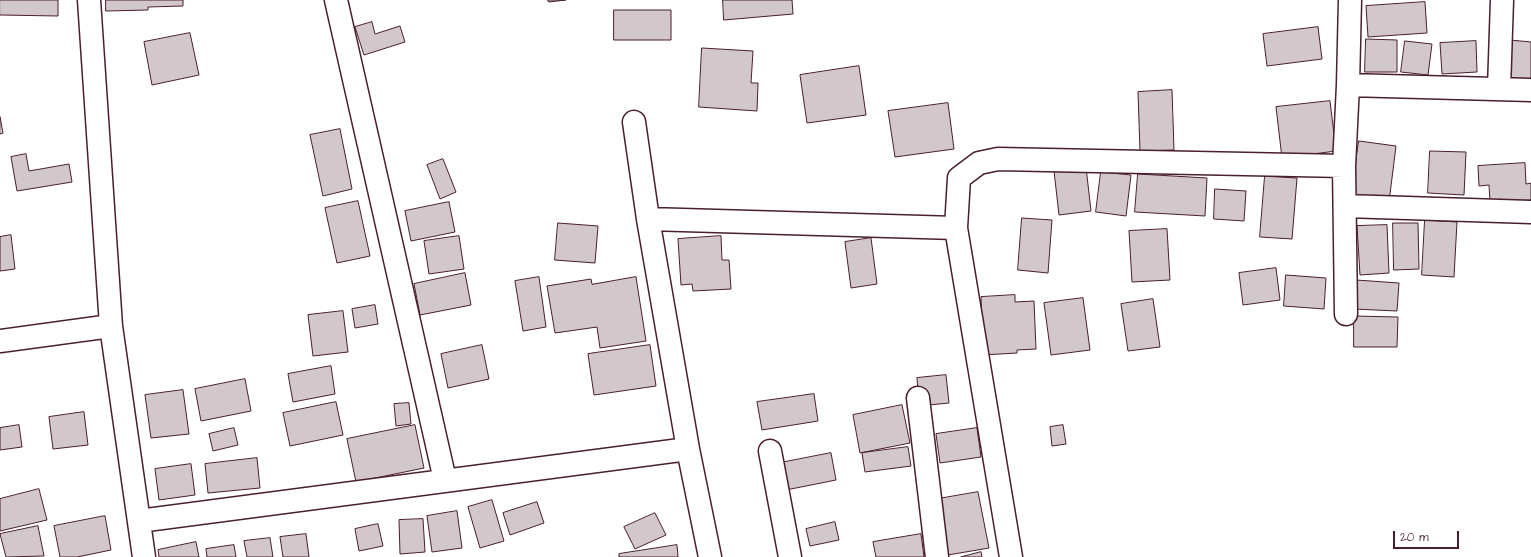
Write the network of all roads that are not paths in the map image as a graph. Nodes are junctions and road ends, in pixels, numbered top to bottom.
1 (89, 0) edge
2 (336, 0) edge
3 (1350, 0) edge
4 (1502, 0) edge
5 (1348, 85) junction
6 (1499, 90) junction
7 (1531, 90) edge
8 (634, 122) dead end
9 (1344, 166) junction
10 (1345, 206) junction
11 (1531, 212) edge
12 (648, 219) junction
13 (956, 228) junction
14 (1346, 314) dead end
15 (111, 326) junction
16 (0, 341) edge
17 (918, 398) dead end
18 (688, 449) junction
19 (770, 451) dead end
20 (445, 480) junction
21 (139, 521) junction
22 (144, 557) edge
23 (710, 557) edge
24 (790, 557) edge
25 (937, 557) edge
26 (1011, 557) edge

1 - 15 street
2 - 20 street
3 - 5 street
4 - 6 street
5 - 6 street
5 - 9 street
6 - 7 street
8 - 12 street
9 - 10 street
9 - 13 street
10 - 11 street
10 - 14 street
12 - 13 street
12 - 18 street
13 - 26 street
15 - 16 street
15 - 21 street
17 - 25 street
18 - 20 street
18 - 23 street
19 - 24 street
20 - 21 street
21 - 22 street

